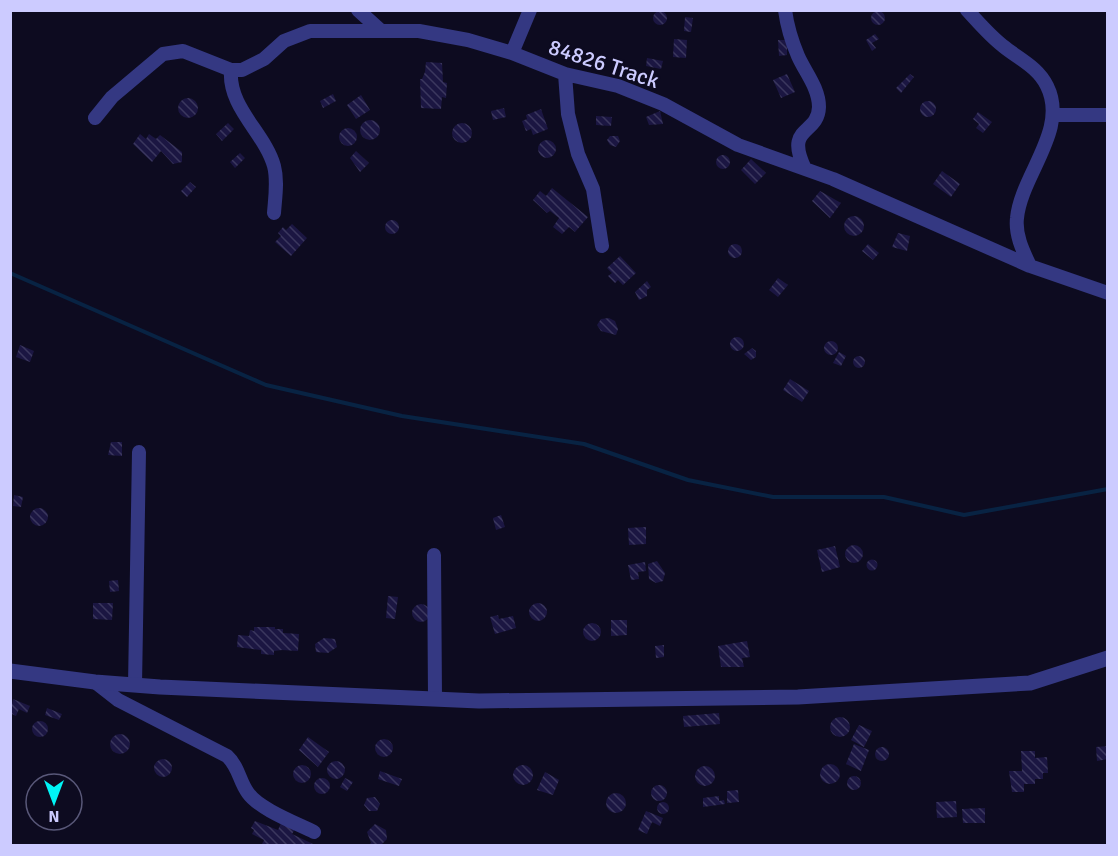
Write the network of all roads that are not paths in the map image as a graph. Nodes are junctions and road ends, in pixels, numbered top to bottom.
1 (358, 10) edge
2 (530, 10) edge
3 (785, 10) edge
4 (967, 10) edge
5 (379, 29) junction
6 (512, 53) junction
7 (231, 70) junction
8 (565, 74) junction
9 (1053, 115) junction
10 (1107, 115) edge
11 (95, 118) dead end
12 (805, 169) junction
13 (274, 213) dead end
14 (602, 246) dead end
15 (1029, 266) junction
16 (1107, 293) edge
17 (139, 452) dead end
18 (434, 555) dead end
19 (1107, 658) edge
20 (10, 671) edge
21 (95, 682) junction
22 (135, 685) junction
23 (435, 698) junction
24 (314, 832) dead end

1 - 5 street
2 - 6 street
3 - 12 street
4 - 9 street
5 - 6 street, 84826 Track
5 - 7 street, 84826 Track
6 - 8 street, 84826 Track
7 - 11 street
7 - 13 street
8 - 12 street, 84826 Track
8 - 14 street
9 - 10 street
9 - 15 street
12 - 15 street, 84826 Track
15 - 16 street, 84826 Track
17 - 22 street
18 - 23 street
19 - 23 street
20 - 21 street
21 - 22 street
21 - 24 street
22 - 23 street

